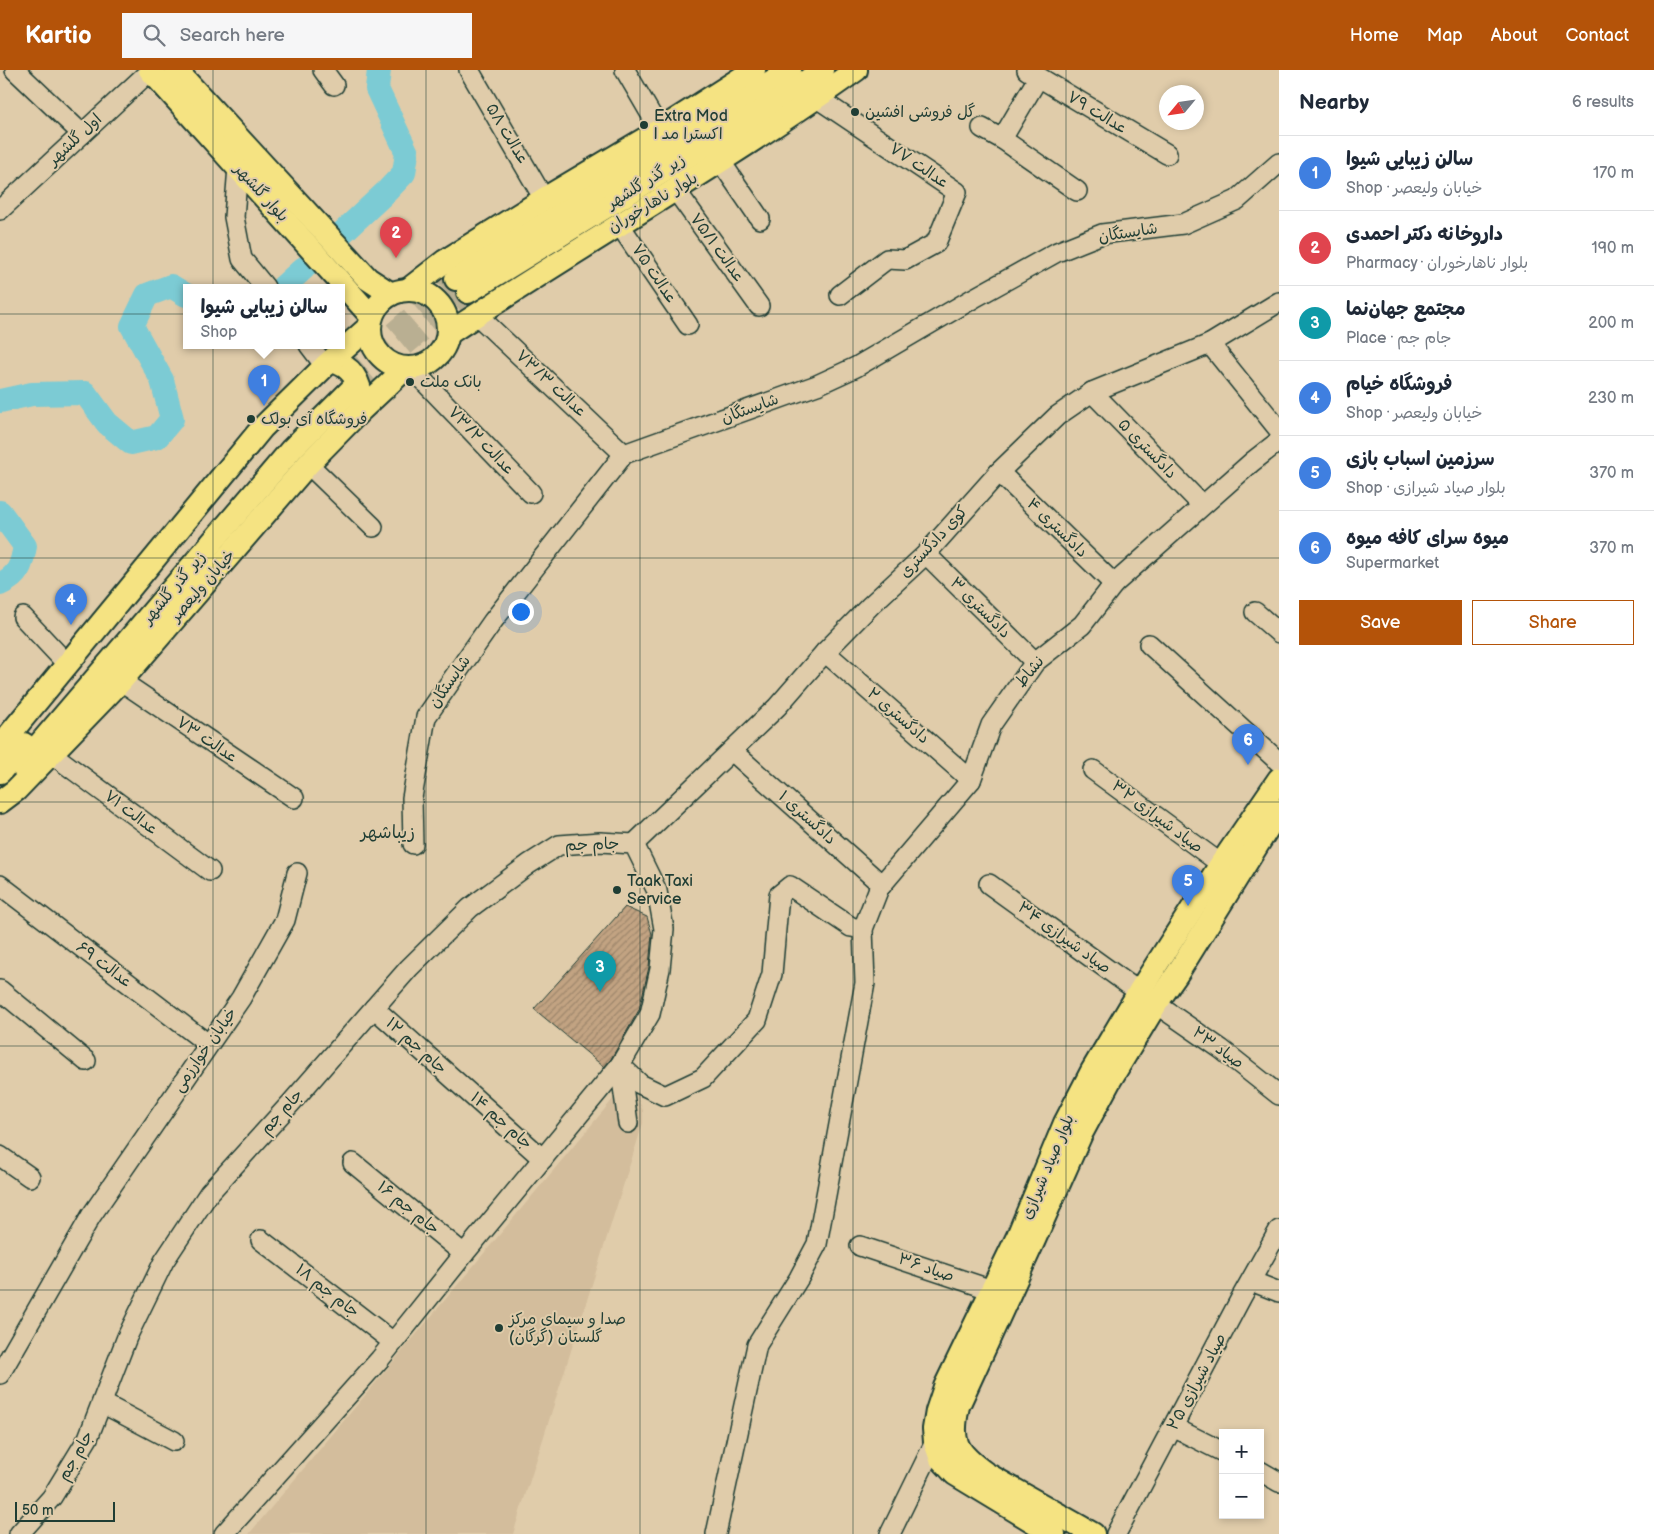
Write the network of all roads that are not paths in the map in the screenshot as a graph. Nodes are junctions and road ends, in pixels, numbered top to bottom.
1 (15, 70) edge
2 (150, 70) edge
3 (176, 70) edge
4 (469, 70) edge
5 (625, 70) edge
6 (754, 70) edge
7 (790, 70) edge
8 (822, 70) edge
9 (856, 70) edge
10 (1032, 74) edge
11 (817, 98) junction
12 (982, 128) dead end
13 (660, 130) junction
14 (82, 134) junction
15 (1002, 139) junction
16 (1167, 154) dead end
17 (721, 162) junction
18 (1279, 163) edge
19 (238, 167) junction
20 (675, 189) junction
21 (1078, 191) dead end
22 (544, 199) junction
23 (0, 210) edge
24 (760, 219) dead end
25 (619, 224) junction
26 (456, 277) junction
27 (263, 284) edge
28 (339, 284) edge
29 (345, 291) edge
30 (400, 292) junction
31 (840, 295) dead end
32 (1279, 302) edge
33 (759, 306) dead end
34 (482, 311) junction
35 (371, 321) junction
36 (688, 325) dead end
37 (449, 333) junction
38 (1210, 344) junction
39 (313, 349) edge
40 (408, 368) junction
41 (338, 373) junction
42 (1092, 392) junction
43 (361, 410) junction
44 (1279, 430) edge
45 (1279, 441) edge
46 (624, 454) junction
47 (308, 464) junction
48 (999, 472) junction
49 (531, 493) dead end
50 (1202, 505) junction
51 (373, 527) dead end
52 (926, 554) junction
53 (1114, 584) junction
54 (1255, 612) dead end
55 (24, 617) dead end
56 (1279, 633) edge
57 (1149, 644) dead end
58 (825, 652) junction
59 (1034, 662) junction
60 (67, 664) junction
61 (121, 681) junction
62 (0, 746) edge
63 (732, 751) junction
64 (52, 754) junction
65 (1279, 762) edge
66 (1093, 770) dead end
67 (0, 772) edge
68 (1279, 779) edge
69 (971, 780) junction
70 (0, 792) edge
71 (294, 798) dead end
72 (0, 802) edge
73 (1279, 810) edge
74 (413, 844) dead end
75 (634, 844) junction
76 (1221, 864) junction
77 (210, 871) dead end
78 (297, 873) dead end
79 (989, 884) dead end
80 (0, 885) edge
81 (882, 885) junction
82 (863, 929) junction
83 (0, 990) edge
84 (1147, 998) junction
85 (374, 1008) junction
86 (208, 1044) junction
87 (86, 1060) dead end
88 (620, 1065) junction
89 (458, 1084) joint
90 (1279, 1094) edge
91 (628, 1123) dead end
92 (0, 1156) edge
93 (543, 1159) junction
94 (353, 1163) dead end
95 (30, 1177) dead end
96 (1279, 1230) edge
97 (1026, 1238) junction
98 (261, 1240) dead end
99 (860, 1246) dead end
100 (464, 1254) junction
101 (1251, 1281) junction
102 (992, 1290) junction
103 (1279, 1292) edge
104 (393, 1342) junction
105 (0, 1374) edge
106 (102, 1403) junction
107 (1173, 1427) junction
108 (174, 1440) dead end
109 (935, 1442) junction
110 (1219, 1450) edge
111 (1264, 1473) edge
112 (1279, 1482) edge
113 (19, 1534) edge
114 (224, 1534) edge
115 (716, 1534) edge
116 (890, 1534) edge
117 (1054, 1534) edge
118 (1093, 1534) edge
119 (1116, 1534) edge

1 - 14 street
2 - 14 street, اول گلشهر
2 - 19 main road, بلوار گلشهر
3 - 30 main road, بلوار گلشهر
4 - 22 street, عدالت ۵۸
5 - 13 street
6 - 13 main road
7 - 26 main road, زیر گذر گلشهر
8 - 26 main road, زیر گذر گلشهر
9 - 11 main road, بلوار ناهارخوران
10 - 15 street
10 - 16 street, عدالت ۷۹
11 - 17 main road, بلوار ناهارخوران
11 - 31 street, عدالت ۷۷
12 - 15 street
13 - 22 main road
14 - 23 street, اول گلشهر
15 - 21 street
17 - 20 main road, بلوار ناهارخوران
17 - 24 street
18 - 46 street, شایستگان
19 - 27 street
19 - 28 main road, بلوار گلشهر
20 - 25 main road, بلوار ناهارخوران
20 - 33 street, ۷۵/۱ عدالت
22 - 26 main road
25 - 34 main road, بلوار ناهارخوران
25 - 36 street, ۷۵ عدالت
26 - 30 main road
26 - 34 main road
29 - 35 main road, بلوار گلشهر
30 - 35 main road
30 - 37 main road
32 - 38 street, کوی دادگستری
34 - 37 main road, بلوار ناهارخوران
34 - 46 street, ۷۳/۳ عدالت
35 - 40 main road
35 - 41 main road
37 - 40 main road
38 - 42 street, کوی دادگستری
38 - 44 street
39 - 41 street
40 - 43 main road, خیابان ولیعصر
40 - 49 street, عدالت ۷۳/۲
41 - 43 main road
41 - 60 main road
41 - 67 main road, زیر گذر گلشهر
41 - 70 main road, زیر گذر گلشهر
42 - 48 street, کوی دادگستری
42 - 50 street, دادگستری ۵
43 - 47 main road, خیابان ولیعصر
45 - 50 street, نشاط
46 - 74 street, شایستگان
47 - 51 street
47 - 61 main road, خیابان ولیعصر
48 - 52 street, کوی دادگستری
48 - 53 street, دادگستری ۴
50 - 53 street, نشاط
52 - 58 street, کوی دادگستری
52 - 59 street, دادگستری ۳
53 - 59 street, نشاط
54 - 56 street
55 - 60 street
57 - 65 street
58 - 63 street, کوی دادگستری
58 - 69 street, دادگستری ۲
59 - 69 street, نشاط
60 - 62 main road
61 - 64 main road, خیابان ولیعصر
61 - 71 street, عدالت ۷۳
63 - 75 street, کوی دادگستری
63 - 81 street, دادگستری ۱
64 - 72 main road, خیابان ولیعصر
64 - 77 street, عدالت ۷۱
66 - 76 street, صیاد شیرازی ۳۲
68 - 76 main road, بلوار صیاد شیرازی
69 - 81 street, نشاط
73 - 84 main road, بلوار صیاد شیرازی
75 - 85 street, جام جم
75 - 88 street, جام جم
76 - 84 main road, بلوار صیاد شیرازی
78 - 86 street, خیابان خوارزمی
79 - 84 street, صیاد شیرازی ۳۴
80 - 86 street, عدالت ۶۹
81 - 82 street, نشاط
82 - 88 street
82 - 115 street
83 - 87 street
84 - 90 street, صیاد ۲۳
84 - 97 main road, بلوار صیاد شیرازی
85 - 89 street, ۱۲ جام جم
85 - 106 street, جام جم
86 - 105 street, خیابان خوارزمی
88 - 91 street
88 - 93 street, جام جم
89 - 93 street, ۱۴ جام جم
92 - 95 street
93 - 100 street, جام جم
94 - 100 street, ۱۶ جام جم
96 - 101 street, صیاد شیرازی ۲۵
97 - 102 main road, بلوار صیاد شیرازی
97 - 118 main road, بلوار صیاد شیرازی
98 - 104 street, ۱۸ جام جم
99 - 102 street, صیاد ۳۶
100 - 104 street, جام جم
101 - 103 street
101 - 107 street, صیاد شیرازی ۲۵
102 - 109 main road, بلوار صیاد شیرازی
104 - 114 street, جام جم
106 - 108 street
106 - 113 street, جام جم
107 - 110 street
107 - 119 street, صیاد شیرازی ۲۵
109 - 116 street
109 - 117 main road, بلوار صیاد شیرازی
111 - 112 street

